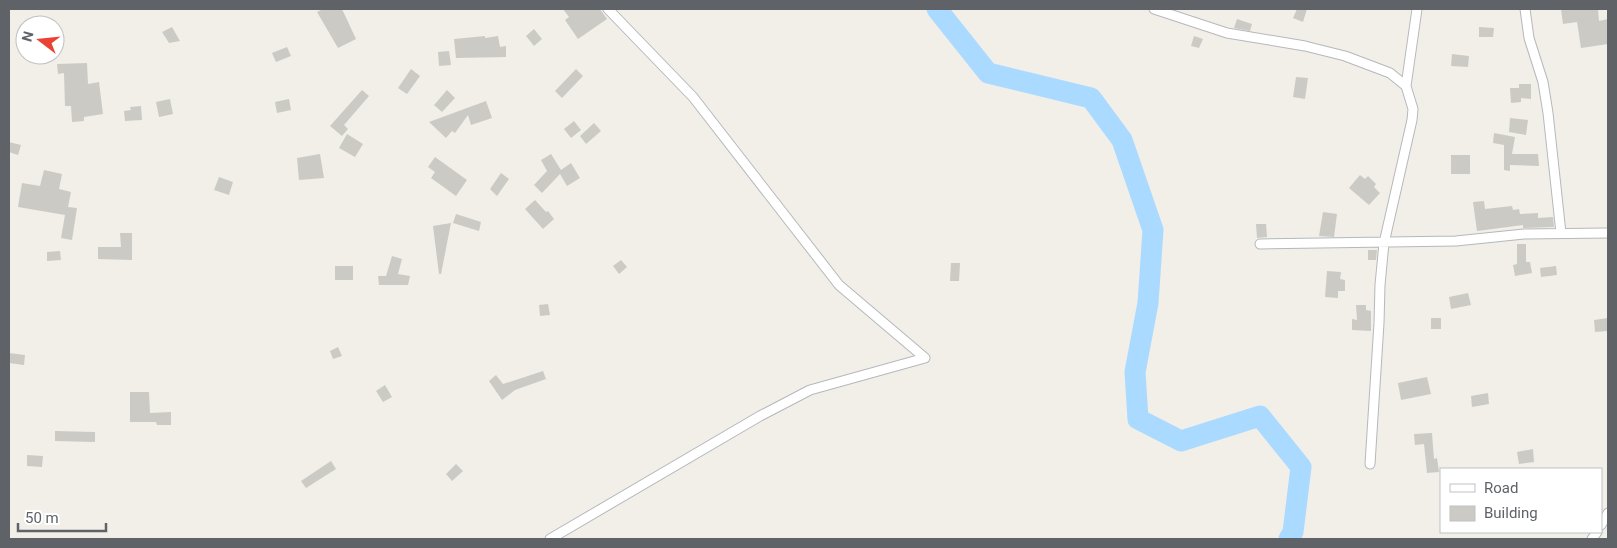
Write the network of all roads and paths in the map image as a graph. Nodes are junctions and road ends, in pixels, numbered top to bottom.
1 (608, 9) edge
2 (1154, 9) edge
3 (1417, 9) edge
4 (1525, 9) edge
5 (1406, 86) junction
6 (1561, 233) junction
7 (1608, 233) edge
8 (1384, 243) junction
9 (1260, 244) dead end
10 (1370, 464) dead end
11 (550, 539) edge

1 - 11 street
2 - 5 street
3 - 5 street
4 - 6 street
5 - 8 street
6 - 7 street
6 - 8 street
8 - 9 street
8 - 10 street

